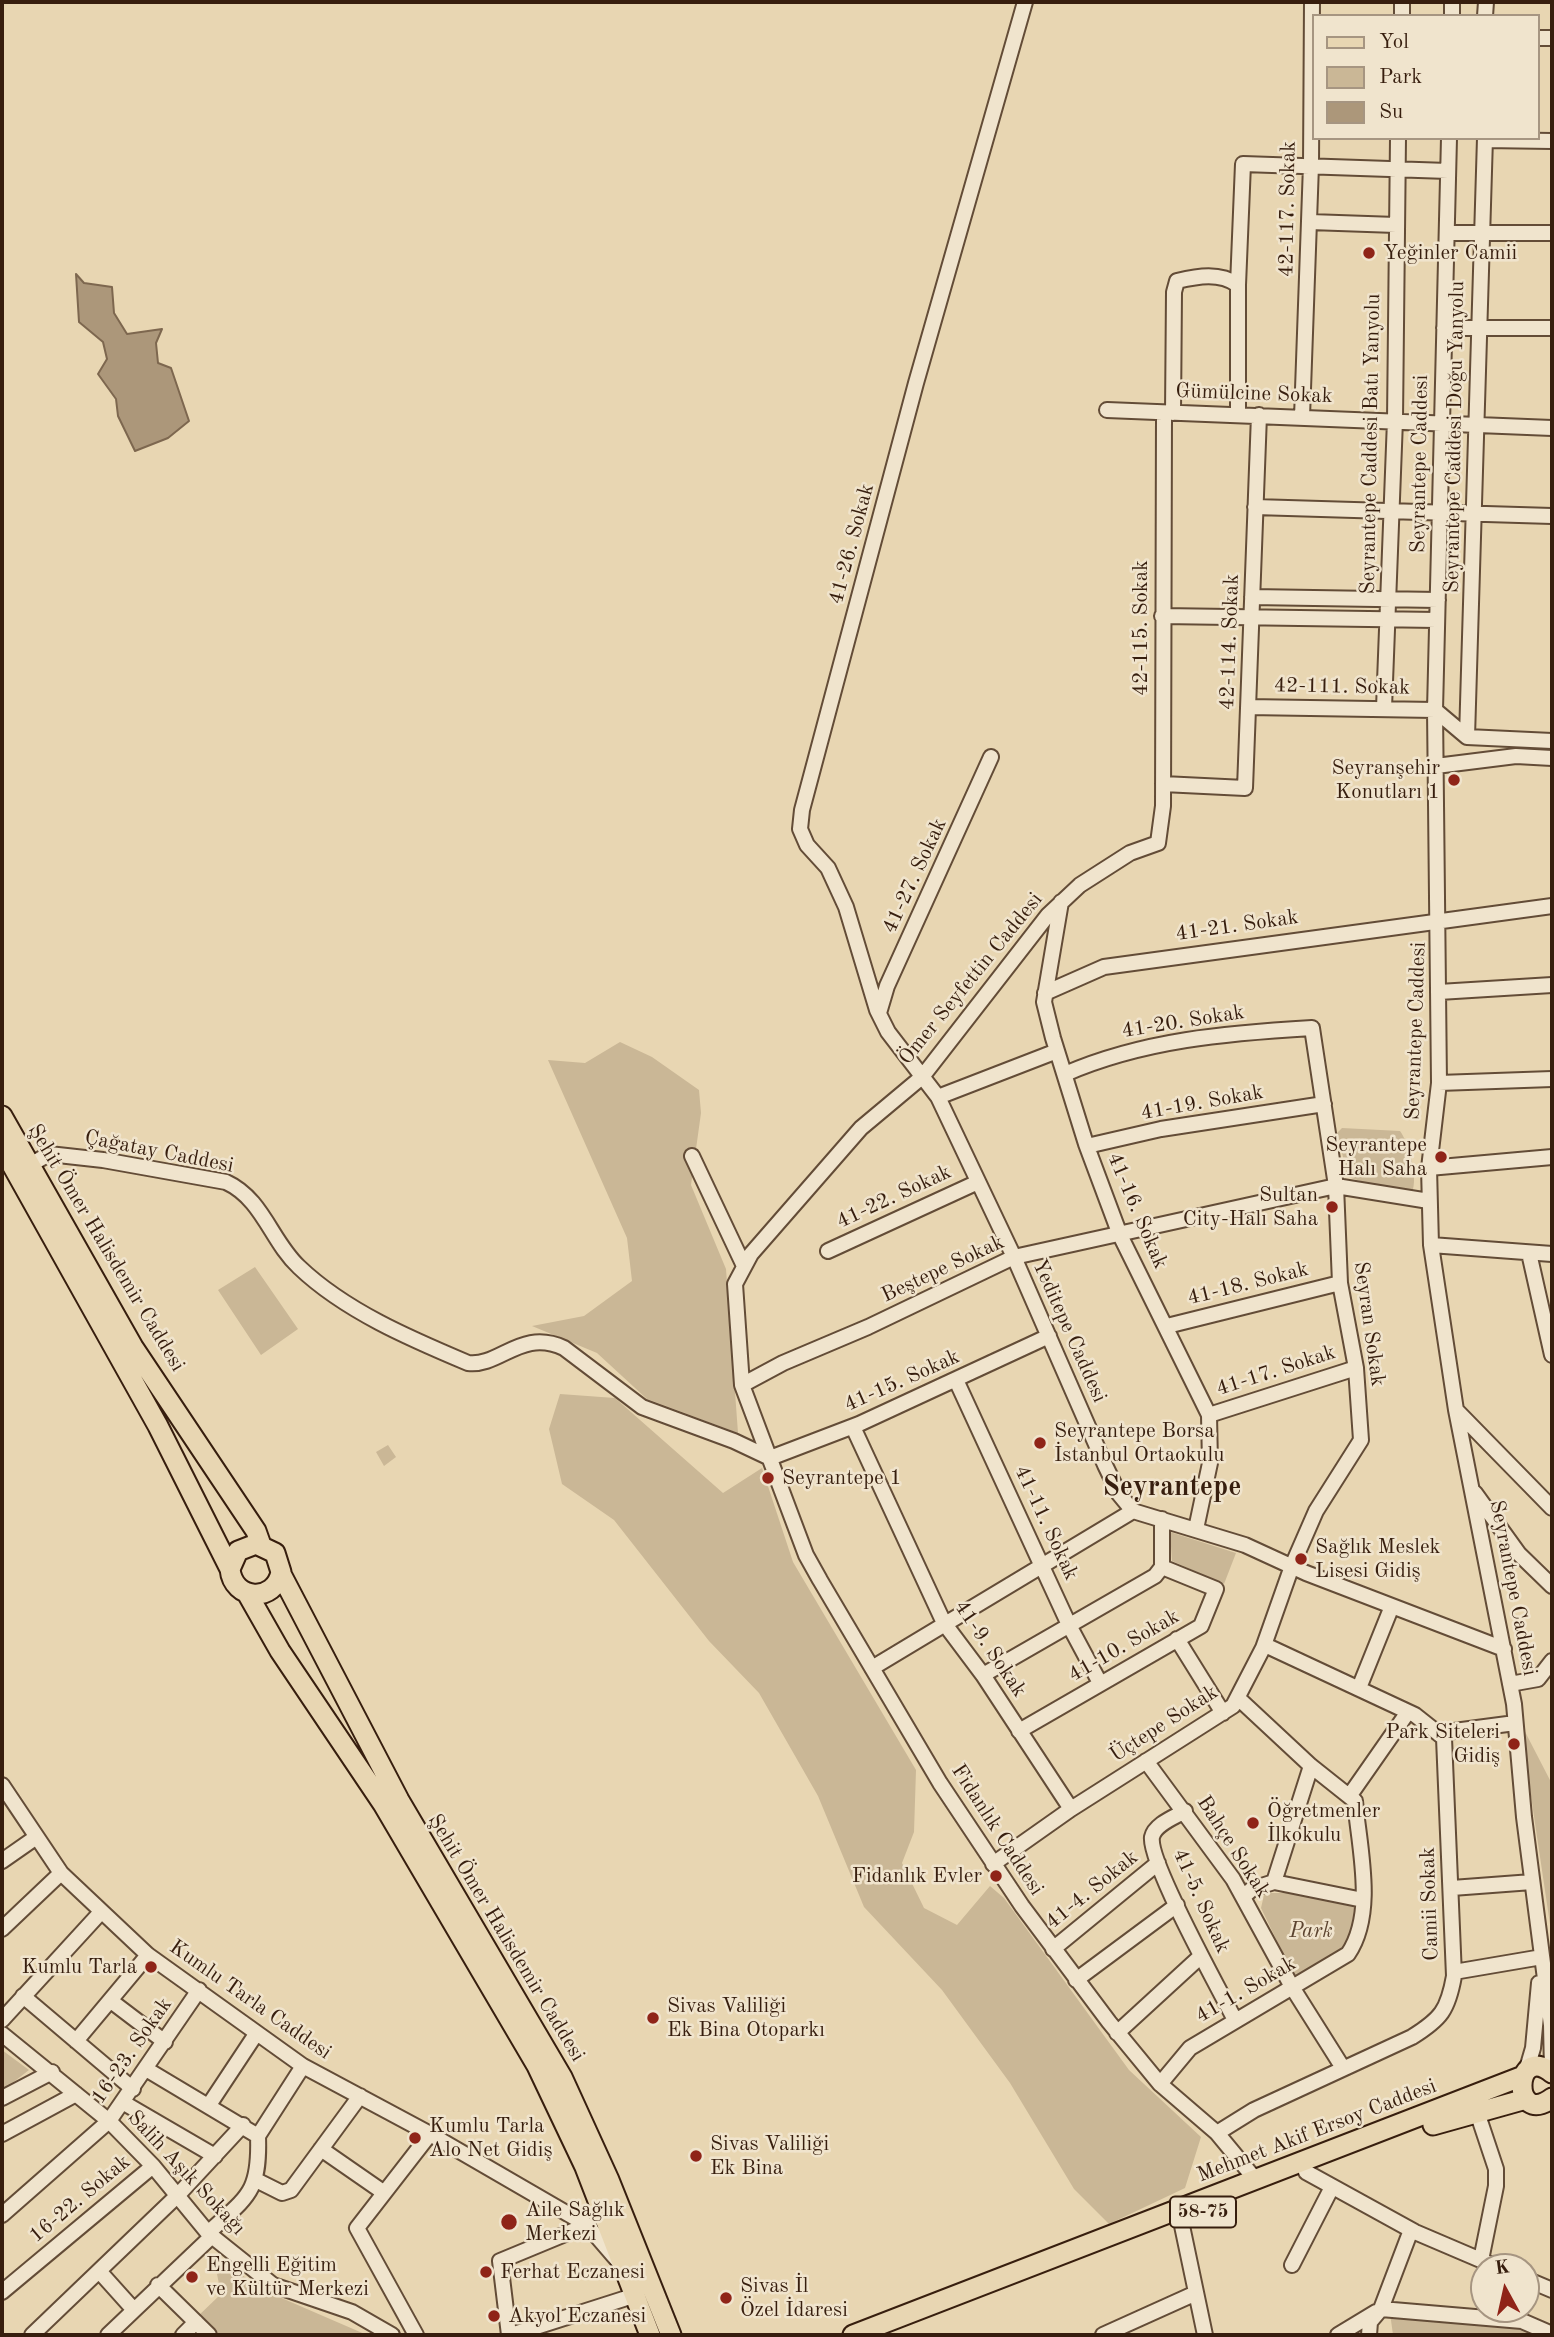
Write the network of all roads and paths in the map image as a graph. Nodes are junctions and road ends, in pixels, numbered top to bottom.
1 (1025, 2) edge
2 (1312, 2) edge
3 (1398, 140) edge
4 (1449, 140) edge
5 (1485, 140) edge
6 (1518, 140) edge
7 (1552, 141) edge
8 (1311, 165) junction
9 (1397, 169) junction
10 (1448, 171) junction
11 (1310, 222) junction
12 (1396, 225) junction
13 (1447, 233) junction
14 (1482, 233) junction
15 (1552, 233) edge
16 (1238, 285) junction
17 (1444, 328) junction
18 (1478, 328) junction
19 (1552, 328) edge
20 (1107, 410) dead end
21 (1169, 413) junction
22 (1238, 414) junction
23 (1259, 415) junction
24 (1302, 417) junction
25 (1395, 420) junction
26 (1442, 422) junction
27 (1475, 424) junction
28 (1552, 428) edge
29 (1255, 507) junction
30 (1391, 510) junction
31 (1440, 512) junction
32 (1475, 512) junction
33 (1552, 516) edge
34 (1252, 597) junction
35 (1388, 600) junction
36 (1438, 600) junction
37 (1162, 615) junction
38 (1251, 617) junction
39 (1387, 619) junction
40 (1437, 620) junction
41 (1248, 707) junction
42 (1384, 708) junction
43 (1435, 709) junction
44 (1467, 737) junction
45 (1552, 741) edge
46 (991, 757) dead end
47 (1552, 758) edge
48 (1436, 766) junction
49 (1163, 784) junction
50 (1158, 843) joint
51 (1061, 902) junction
52 (1552, 906) edge
53 (1440, 919) junction
54 (1552, 985) edge
55 (1439, 992) junction
56 (1045, 993) junction
57 (879, 1013) junction
58 (1312, 1028) joint
59 (1057, 1051) junction
60 (1065, 1074) junction
61 (922, 1077) junction
62 (1552, 1079) edge
63 (1439, 1083) junction
64 (938, 1097) junction
65 (1324, 1104) junction
66 (2, 1116) edge
67 (1087, 1146) junction
68 (2, 1147) edge
69 (692, 1156) dead end
70 (1552, 1157) edge
71 (30, 1165) junction
72 (1429, 1168) junction
73 (978, 1182) junction
74 (1336, 1186) junction
75 (1429, 1201) junction
76 (1120, 1235) junction
77 (1431, 1245) junction
78 (828, 1251) dead end
79 (1529, 1253) junction
80 (1552, 1254) edge
81 (1014, 1257) junction
82 (744, 1266) junction
83 (1340, 1283) junction
84 (1167, 1326) junction
85 (1549, 1328) edge
86 (1049, 1336) junction
87 (1552, 1355) edge
88 (1356, 1368) junction
89 (956, 1380) junction
90 (742, 1385) junction
91 (1456, 1410) junction
92 (1209, 1415) junction
93 (853, 1427) junction
94 (770, 1458) junction
95 (1472, 1488) junction
96 (1552, 1508) edge
97 (1133, 1511) junction
98 (1162, 1519) junction
99 (1196, 1529) junction
100 (261, 1545) junction
101 (1043, 1565) junction
102 (1292, 1566) junction
103 (1162, 1567) junction
104 (230, 1569) junction
105 (281, 1574) junction
106 (1552, 1586) edge
107 (247, 1593) junction
108 (1392, 1605) junction
109 (944, 1623) junction
110 (1070, 1627) junction
111 (1177, 1639) junction
112 (1265, 1645) junction
113 (1504, 1648) junction
114 (1552, 1661) edge
115 (872, 1668) junction
116 (983, 1675) junction
117 (1100, 1683) junction
118 (1510, 1684) junction
119 (1359, 1688) junction
120 (1238, 1698) junction
121 (1408, 1712) junction
122 (1223, 1713) junction
123 (1515, 1723) junction
124 (1019, 1731) junction
125 (1439, 1733) junction
126 (1146, 1761) junction
127 (1311, 1766) junction
128 (3, 1790) edge
129 (1350, 1795) junction
130 (1071, 1809) junction
131 (1185, 1811) junction
132 (35, 1838) junction
133 (2, 1861) edge
134 (1158, 1863) junction
135 (993, 1864) junction
136 (61, 1873) junction
137 (1274, 1882) junction
138 (1532, 1882) junction
139 (1452, 1888) junction
140 (1243, 1897) junction
141 (1363, 1900) junction
142 (1177, 1905) junction
143 (101, 1912) junction
144 (2, 1929) edge
145 (1053, 1949) junction
146 (148, 1955) junction
147 (1201, 1955) junction
148 (1542, 1957) junction
149 (1454, 1972) junction
150 (1076, 1980) junction
151 (1292, 1987) junction
152 (199, 1990) junction
153 (23, 1996) junction
154 (111, 2001) junction
155 (2, 2020) edge
156 (1235, 2020) junction
157 (1117, 2033) junction
158 (2, 2034) edge
159 (256, 2035) junction
160 (76, 2041) junction
161 (165, 2042) junction
162 (1534, 2048) junction
163 (1552, 2056) edge
164 (303, 2066) junction
165 (1343, 2068) junction
166 (146, 2069) junction
167 (1552, 2071) edge
168 (52, 2072) junction
169 (1518, 2077) junction
170 (1160, 2084) junction
171 (133, 2089) junction
172 (76, 2094) junction
173 (360, 2096) junction
174 (2, 2098) edge
175 (1526, 2099) junction
176 (1552, 2099) edge
177 (124, 2103) junction
178 (209, 2105) junction
179 (1477, 2112) junction
180 (109, 2121) junction
181 (243, 2125) junction
182 (1217, 2133) junction
183 (2, 2134) edge
184 (430, 2134) junction
185 (258, 2136) junction
186 (321, 2149) junction
187 (215, 2156) junction
188 (153, 2166) junction
189 (1306, 2172) junction
190 (1255, 2179) junction
191 (256, 2180) junction
192 (1332, 2188) junction
193 (383, 2192) junction
194 (178, 2195) junction
195 (4, 2209) edge
196 (1181, 2221) junction
197 (587, 2225) junction
198 (1411, 2230) junction
199 (210, 2235) junction
200 (1482, 2253) edge
201 (1470, 2255) edge
202 (1292, 2265) dead end
203 (623, 2266) junction
204 (99, 2271) junction
205 (158, 2285) junction
206 (2, 2292) edge
207 (1196, 2293) junction
208 (636, 2295) junction
209 (1381, 2309) junction
210 (134, 2310) junction
211 (196, 2322) junction
212 (1552, 2334) edge
213 (32, 2335) edge
214 (108, 2335) edge
215 (183, 2335) edge
216 (209, 2335) edge
217 (392, 2335) edge
218 (416, 2335) edge
219 (510, 2335) edge
220 (650, 2335) edge
221 (671, 2335) edge
222 (853, 2335) edge
223 (883, 2335) edge
224 (1103, 2335) edge
225 (1205, 2335) edge
226 (1338, 2335) edge
227 (1369, 2335) edge

1 - 57 street, 41-26. Sokak
2 - 8 street, 42-117. Sokak
3 - 9 street, Seyrantepe Caddesi Batı Yanyolu
4 - 10 street, Seyrantepe Caddesi
5 - 14 street, Seyrantepe Caddesi Doğu Yanyolu
6 - 7 street
8 - 9 street
8 - 11 street, 42-117. Sokak
8 - 16 street
9 - 10 street
9 - 12 street, Seyrantepe Caddesi Batı Yanyolu
10 - 13 street, Seyrantepe Caddesi
11 - 12 street
11 - 24 street, 42-117. Sokak
12 - 25 street, Seyrantepe Caddesi Batı Yanyolu
13 - 14 street
13 - 17 street, Seyrantepe Caddesi
14 - 15 street
14 - 18 street, Seyrantepe Caddesi Doğu Yanyolu
16 - 21 street, 42-115. Sokak
16 - 22 street
17 - 18 street
17 - 26 street, Seyrantepe Caddesi
18 - 19 street
18 - 27 street, Seyrantepe Caddesi Doğu Yanyolu
20 - 21 street, Gümülcine Sokak
21 - 22 street, Gümülcine Sokak
21 - 37 street, 42-115. Sokak
22 - 23 street, Gümülcine Sokak
23 - 24 street, Gümülcine Sokak
23 - 29 street, 42-114. Sokak
24 - 25 street, Gümülcine Sokak
25 - 26 street, Gümülcine Sokak
25 - 30 street, Seyrantepe Caddesi Batı Yanyolu
26 - 27 street, Gümülcine Sokak
26 - 31 street, Seyrantepe Caddesi
27 - 28 street, Gümülcine Sokak
27 - 32 street, Seyrantepe Caddesi Doğu Yanyolu
29 - 30 street
29 - 34 street, 42-114. Sokak
30 - 31 street
30 - 35 street, Seyrantepe Caddesi Batı Yanyolu
31 - 32 street
31 - 36 street, Seyrantepe Caddesi
32 - 33 street
32 - 44 street, Seyrantepe Caddesi Doğu Yanyolu
34 - 35 street
34 - 38 street, 42-114. Sokak
35 - 36 street
35 - 39 street, Seyrantepe Caddesi Batı Yanyolu
36 - 40 street, Seyrantepe Caddesi
37 - 38 street
37 - 49 street, 42-115. Sokak
38 - 39 street
38 - 41 street, 42-114. Sokak
39 - 40 street
39 - 42 street, Seyrantepe Caddesi Batı Yanyolu
40 - 43 street, Seyrantepe Caddesi
41 - 42 street, 42-111. Sokak
41 - 49 street, 42-114. Sokak
42 - 43 street, 42-111. Sokak
43 - 44 street
43 - 48 street, Seyrantepe Caddesi
44 - 45 street
46 - 57 street, 41-27. Sokak
47 - 48 street
48 - 53 street, Seyrantepe Caddesi
49 - 50 street, 42-115. Sokak
50 - 51 street, Ömer Seyfettin Caddesi
51 - 56 street, 41-16. Sokak
51 - 61 street, Ömer Seyfettin Caddesi
52 - 53 street, 41-21. Sokak
53 - 55 street, Seyrantepe Caddesi
53 - 56 street, 41-21. Sokak
54 - 55 street
55 - 63 street, Seyrantepe Caddesi
56 - 59 street, 41-16. Sokak
57 - 61 street, 41-26. Sokak
58 - 60 street, 41-20. Sokak
58 - 65 street, Seyran Sokak
59 - 60 street, 41-16. Sokak
59 - 64 street
60 - 67 street, 41-16. Sokak
61 - 64 street, Yeditepe Caddesi
61 - 82 street, Ömer Seyfettin Caddesi
62 - 63 street
63 - 72 street, Seyrantepe Caddesi
64 - 73 street, Yeditepe Caddesi
65 - 67 street, 41-19. Sokak
65 - 74 street, Seyran Sokak
66 - 71 main road, Şehit Ömer Halisdemir Caddesi
67 - 76 street, 41-16. Sokak
68 - 104 main road, Şehit Ömer Halisdemir Caddesi
69 - 82 street
70 - 72 street
71 - 94 street, Çağatay Caddesi
71 - 100 main road, Şehit Ömer Halisdemir Caddesi
72 - 75 street, Seyrantepe Caddesi
73 - 78 street, 41-22. Sokak
73 - 81 street, Yeditepe Caddesi
74 - 75 street
74 - 76 street, Beştepe Sokak
74 - 83 street, Seyran Sokak
75 - 77 street, Seyrantepe Caddesi
76 - 81 street, Beştepe Sokak
76 - 84 street, 41-16. Sokak
77 - 79 street
77 - 91 street, Seyrantepe Caddesi
79 - 80 street
79 - 85 street
81 - 86 street, Yeditepe Caddesi
81 - 90 street, Beştepe Sokak
82 - 90 street, Ömer Seyfettin Caddesi
83 - 84 street, 41-18. Sokak
83 - 88 street, Seyran Sokak
84 - 92 street, 41-16. Sokak
85 - 87 street
86 - 89 street, 41-15. Sokak
86 - 97 street, Yeditepe Caddesi
88 - 92 street, 41-17. Sokak
88 - 102 street, Seyran Sokak
89 - 93 street, 41-15. Sokak
89 - 101 street, 41-11. Sokak
90 - 94 street, Ömer Seyfettin Caddesi
91 - 95 street, Seyrantepe Caddesi
91 - 96 street
92 - 99 street, 41-16. Sokak
93 - 94 street, 41-15. Sokak
93 - 109 street, 41-9. Sokak
94 - 115 street, Fidanlık Caddesi
95 - 106 street
95 - 113 street, Seyrantepe Caddesi
97 - 98 street
97 - 101 street
98 - 99 street
98 - 103 street
99 - 102 street
100 - 104 main road
100 - 105 main road
101 - 109 street
101 - 110 street, 41-11. Sokak
102 - 108 street
102 - 112 street, Üçtepe Sokak
103 - 110 street
103 - 111 street, 41-10. Sokak
104 - 107 main road
105 - 107 main road
105 - 221 main road, Şehit Ömer Halisdemir Caddesi
107 - 203 main road, Şehit Ömer Halisdemir Caddesi
108 - 113 street
108 - 119 street
109 - 115 street
109 - 116 street, 41-9. Sokak
110 - 116 street
110 - 117 street, 41-11. Sokak
111 - 117 street, 41-10. Sokak
111 - 122 street
112 - 119 street
112 - 120 street, Üçtepe Sokak
113 - 118 street, Seyrantepe Caddesi
114 - 118 street
115 - 135 street, Fidanlık Caddesi
116 - 124 street, 41-9. Sokak
117 - 124 street, 41-10. Sokak
118 - 123 street, Seyrantepe Caddesi
119 - 121 street
120 - 122 street, Üçtepe Sokak
120 - 127 street
121 - 125 street
121 - 129 street
122 - 126 street, Üçtepe Sokak
123 - 125 street
123 - 138 street, Seyrantepe Caddesi
124 - 130 street, 41-9. Sokak
125 - 139 street, Camii Sokak
126 - 130 street, Üçtepe Sokak
126 - 131 street, Bahçe Sokak
127 - 129 street
127 - 137 street
128 - 132 street, Kumlu Tarla Caddesi
129 - 141 street, 41-1. Sokak
130 - 135 street, Üçtepe Sokak
131 - 134 street, 41-5. Sokak
131 - 140 street, Bahçe Sokak
132 - 133 street
132 - 136 street, Kumlu Tarla Caddesi
134 - 142 street, 41-5. Sokak
134 - 145 street, 41-4. Sokak
135 - 145 street, Fidanlık Caddesi
136 - 143 street, Kumlu Tarla Caddesi
136 - 144 street
137 - 140 street
137 - 141 street
138 - 139 street
138 - 148 street, Seyrantepe Caddesi
139 - 149 street, Camii Sokak
140 - 151 street, Bahçe Sokak
141 - 151 street, 41-1. Sokak
142 - 147 street, 41-5. Sokak
142 - 150 street
143 - 146 street, Kumlu Tarla Caddesi
143 - 153 street
145 - 150 street, Fidanlık Caddesi
146 - 152 street, Kumlu Tarla Caddesi
146 - 154 street
147 - 156 street, 41-5. Sokak
147 - 157 street
148 - 149 street
148 - 162 street, Seyrantepe Caddesi
148 - 163 street, Seyrantepe Caddesi
149 - 165 street, Camii Sokak
150 - 157 street, Fidanlık Caddesi
151 - 156 street, 41-1. Sokak
151 - 165 street, Bahçe Sokak
152 - 159 street, Kumlu Tarla Caddesi
152 - 161 street, 16-23. Sokak
153 - 155 street
153 - 160 street
154 - 160 street
154 - 161 street
156 - 170 street, 41-1. Sokak
157 - 170 street, Fidanlık Caddesi
158 - 168 street, Salih Aşık Sokağı
159 - 164 street, Kumlu Tarla Caddesi
159 - 178 street
160 - 171 street
161 - 166 street, 16-23. Sokak
162 - 169 street
162 - 169 street, Seyrantepe Caddesi
163 - 167 street, Seyrantepe Caddesi
164 - 173 street, Kumlu Tarla Caddesi
164 - 185 street
165 - 182 street, Camii Sokak
166 - 171 street, 16-23. Sokak
166 - 178 street
167 - 169 main road
168 - 172 street, Salih Aşık Sokağı
168 - 174 street
169 - 175 main road
169 - 190 main road, Mehmet Akif Ersoy Caddesi
170 - 182 street, Fidanlık Caddesi
171 - 177 street, 16-23. Sokak
172 - 180 street, Salih Aşık Sokağı
172 - 183 street
173 - 184 street, Kumlu Tarla Caddesi
173 - 186 street
175 - 176 main road, Mehmet Akif Ersoy Caddesi
175 - 179 main road, Mehmet Akif Ersoy Caddesi / 58-75
177 - 180 street, 16-23. Sokak
177 - 187 street
178 - 181 street
179 - 189 main road, Mehmet Akif Ersoy Caddesi / 58-75
179 - 200 street
180 - 188 street, Salih Aşık Sokağı
180 - 195 street, 16-23. Sokak
181 - 185 street
181 - 187 street
182 - 190 street, Fidanlık Caddesi
184 - 193 street
184 - 197 street, Kumlu Tarla Caddesi
185 - 191 street
186 - 191 street
186 - 193 street
187 - 194 street
188 - 194 street, Salih Aşık Sokağı
188 - 206 street, 16-22. Sokak
189 - 192 street
189 - 196 main road, Mehmet Akif Ersoy Caddesi / 58-75
190 - 222 main road, Mehmet Akif Ersoy Caddesi
191 - 199 street
192 - 198 street
192 - 202 street
193 - 218 street
194 - 199 street, Salih Aşık Sokağı
194 - 204 street
196 - 207 street
196 - 223 main road, Mehmet Akif Ersoy Caddesi / 58-75
197 - 203 street, Kumlu Tarla Caddesi
197 - 219 street
198 - 201 street
198 - 209 street
199 - 205 street
199 - 217 street, Salih Aşık Sokağı
203 - 208 main road, Şehit Ömer Halisdemir Caddesi
204 - 210 street
204 - 213 street
205 - 210 street
205 - 211 street
207 - 224 street
207 - 225 street
208 - 219 street
208 - 220 main road, Şehit Ömer Halisdemir Caddesi
209 - 212 street
209 - 226 street
209 - 227 street
210 - 214 street
211 - 215 street
211 - 216 street

